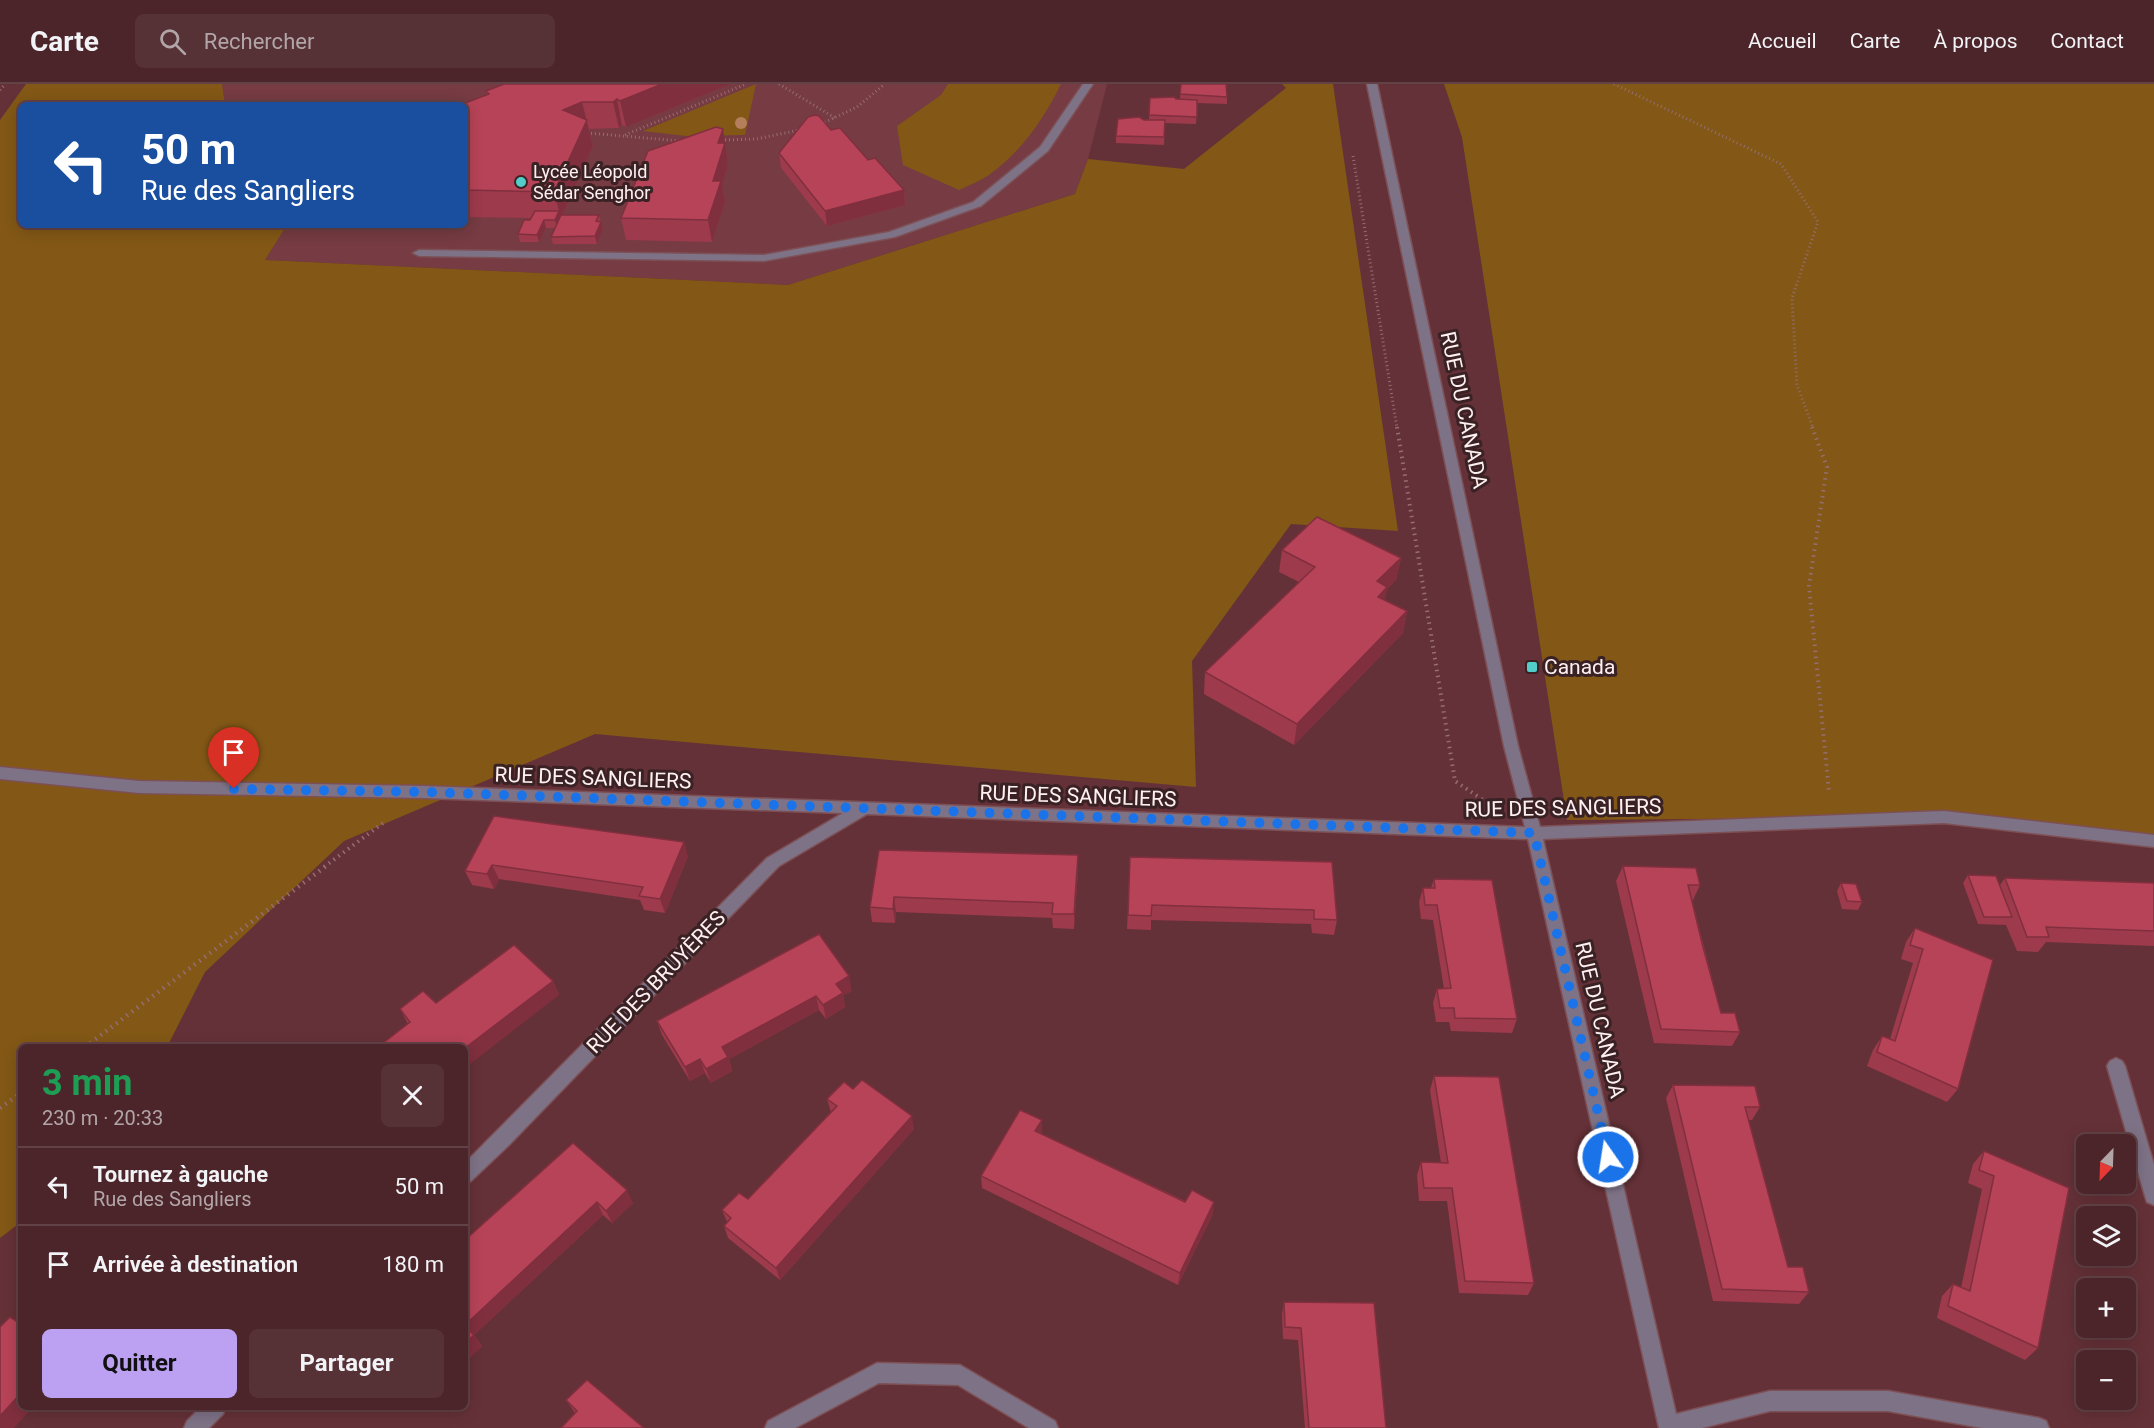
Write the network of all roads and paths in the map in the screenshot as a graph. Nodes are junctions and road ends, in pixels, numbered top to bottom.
1 (5, 84) edge
2 (746, 84) edge
3 (779, 84) edge
4 (885, 84) edge
5 (1088, 84) edge
6 (1372, 84) edge
7 (1614, 84) edge
8 (0, 90) edge
9 (835, 118) junction
10 (815, 126) edge
11 (806, 129) edge
12 (580, 132) edge
13 (624, 136) junction
14 (721, 140) edge
15 (687, 141) edge
16 (1353, 155) dead end
17 (419, 253) dead end
18 (0, 773) edge
19 (424, 792) junction
20 (1830, 795) dead end
21 (1485, 801) dead end
22 (862, 810) junction
23 (1534, 833) junction
24 (2154, 841) edge
25 (89, 1044) edge
26 (2116, 1066) dead end
27 (18, 1095) edge
28 (0, 1108) edge
29 (468, 1172) edge
30 (2154, 1196) edge
31 (213, 1410) edge
32 (1669, 1427) edge
33 (194, 1428) edge
34 (775, 1428) edge
35 (1048, 1428) edge
36 (2039, 1428) edge

1 - 8 path
2 - 13 path
3 - 9 path
4 - 9 path
5 - 17 street
6 - 23 street, RUE DU CANADA
7 - 20 path
9 - 10 path
11 - 14 path
12 - 13 path
13 - 15 path
16 - 21 path
18 - 19 street, RUE DES SANGLIERS
19 - 22 street, RUE DES SANGLIERS
19 - 25 path
22 - 23 street, RUE DES SANGLIERS
22 - 29 street, RUE DES BRUYÈRES
23 - 24 street, RUE DES SANGLIERS
23 - 32 street, RUE DU CANADA
26 - 30 street
27 - 28 path
31 - 33 street
32 - 36 street
34 - 35 street

